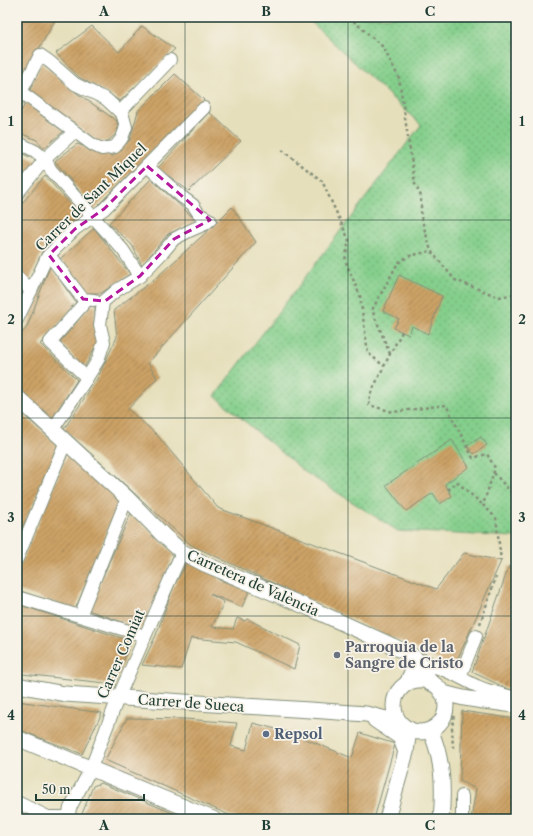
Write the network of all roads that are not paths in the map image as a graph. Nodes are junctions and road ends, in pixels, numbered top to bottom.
1 (170, 60) dead end
2 (19, 96) edge
3 (204, 108) dead end
4 (120, 112) junction
5 (74, 132) junction
6 (17, 142) edge
7 (45, 160) junction
8 (147, 166) junction
9 (17, 194) edge
10 (94, 217) junction
11 (49, 255) junction
12 (140, 276) junction
13 (17, 277) edge
14 (32, 291) junction
15 (87, 300) junction
16 (105, 301) junction
17 (17, 320) edge
18 (87, 378) junction
19 (17, 397) edge
20 (53, 429) junction
21 (66, 441) junction
22 (127, 498) junction
23 (182, 552) junction
24 (17, 559) edge
25 (17, 597) edge
26 (80, 616) junction
27 (145, 636) junction
28 (476, 636) road end
29 (422, 665) junction
30 (460, 677) junction
31 (406, 684) junction
32 (17, 685) edge
33 (436, 687) junction
34 (118, 698) junction
35 (516, 698) edge
36 (395, 701) junction
37 (516, 705) edge
38 (366, 714) junction
39 (404, 726) junction
40 (430, 730) junction
41 (17, 738) edge
42 (406, 752) junction
43 (90, 768) junction
44 (462, 796) dead end
45 (17, 802) edge
46 (70, 818) edge
47 (213, 819) edge
48 (387, 819) edge
49 (441, 819) edge
50 (462, 819) edge

1 - 4 street
2 - 4 street
2 - 5 street
3 - 8 street, Carrer de Sant Miquel
4 - 5 street
5 - 7 street
6 - 7 street
7 - 9 street
7 - 10 street
8 - 10 street, Carrer de Sant Miquel
8 - 12 street
10 - 11 street, Carrer de Sant Miquel
10 - 12 street
11 - 14 street, Carrer de Sant Miquel
11 - 15 street
12 - 16 street
13 - 14 street
14 - 17 street, Carrer de Sant Miquel
15 - 16 street
15 - 18 street
16 - 18 street
18 - 20 street
19 - 20 street, Carretera de València
20 - 21 street, Carretera de València
21 - 22 street, Carretera de València
21 - 24 street
22 - 23 street, Carretera de València
22 - 26 street
23 - 27 street, Carrer Comiat
23 - 29 street, Carretera de València
25 - 26 street
26 - 27 street
27 - 34 street, Carrer Comiat
28 - 30 street
29 - 30 street
29 - 31 street
29 - 33 street, Carretera de València
30 - 35 street
31 - 33 street
31 - 36 street
32 - 34 street, Carrer de Sueca
33 - 37 street
33 - 40 street
34 - 38 street, Carrer de Sueca
34 - 43 street, Carrer Comiat
36 - 38 street, Carrer de Sueca
36 - 39 street
38 - 39 street, Carrer de Sueca
38 - 42 street
39 - 40 street
39 - 42 street
40 - 49 street
41 - 43 street
42 - 48 street
43 - 46 street, Carrer Comiat
43 - 47 street
44 - 50 street
45 - 46 street

